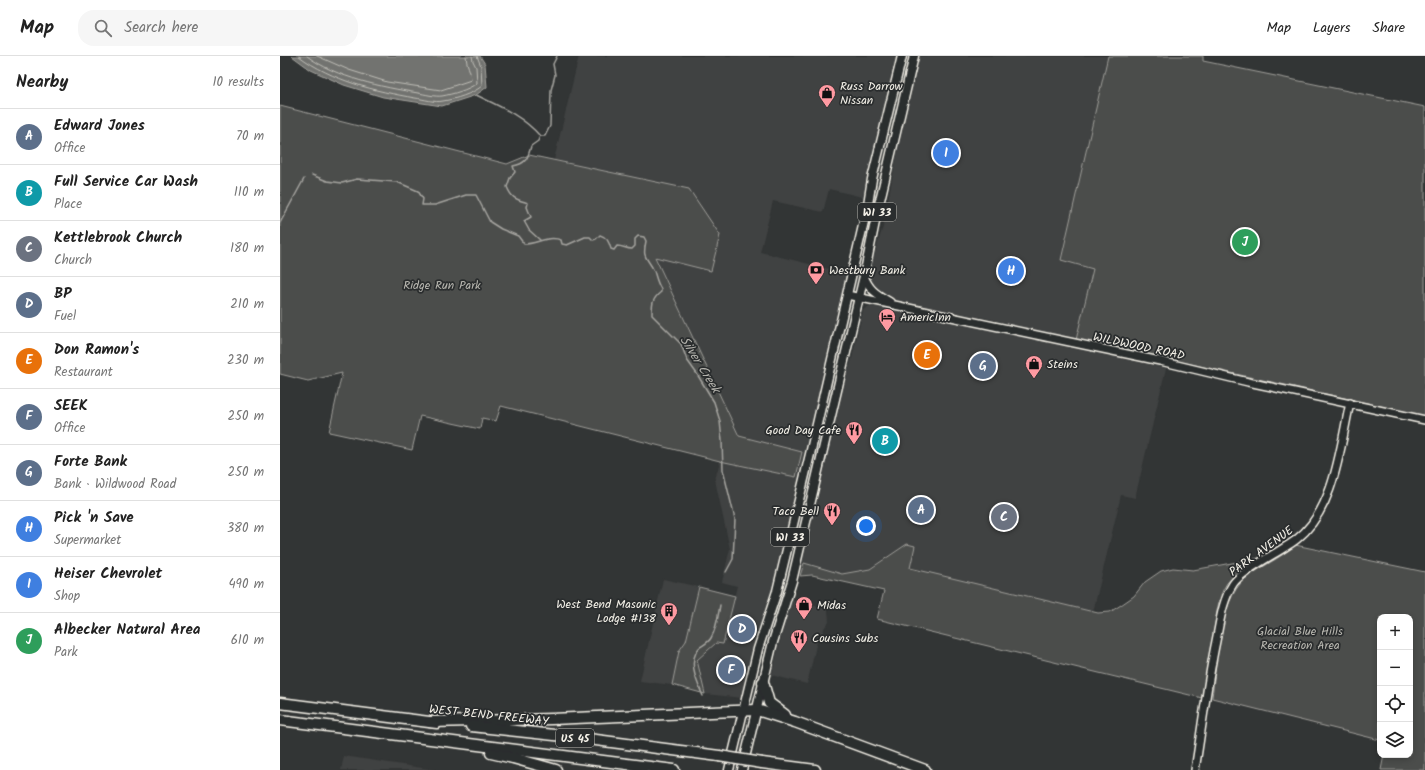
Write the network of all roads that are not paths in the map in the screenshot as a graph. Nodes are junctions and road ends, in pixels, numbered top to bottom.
1 (902, 56) edge
2 (914, 56) edge
3 (864, 276) junction
4 (847, 295) junction
5 (859, 297) junction
6 (896, 305) junction
7 (1350, 404) junction
8 (1425, 420) edge
9 (763, 682) junction
10 (280, 703) edge
11 (743, 710) junction
12 (756, 710) junction
13 (280, 720) edge
14 (430, 722) junction
15 (795, 722) junction
16 (421, 739) junction
17 (556, 770) edge
18 (674, 770) edge
19 (729, 770) edge
20 (742, 770) edge
21 (815, 770) edge
22 (925, 770) edge
23 (1195, 770) edge

1 - 4 main road, WI 33
2 - 3 main road, WI 33
3 - 5 main road, WI 33
3 - 6 street
4 - 5 street, WILDWOOD ROAD
4 - 11 main road, WI 33
5 - 6 street, WILDWOOD ROAD
5 - 9 main road, WI 33
6 - 7 street, WILDWOOD ROAD
7 - 8 street, WILDWOOD ROAD
7 - 23 street, PARK AVENUE
9 - 12 main road, WI 33
9 - 15 highway
10 - 14 highway, WEST BEND FREEWAY / US 45
11 - 12 highway
11 - 14 highway
11 - 19 main road, WI 33
12 - 15 highway
12 - 20 main road, WI 33
13 - 16 highway, US 45
14 - 21 highway, WEST BEND FREEWAY / US 45, bridge
15 - 22 highway
16 - 17 highway
16 - 18 highway, US 45

